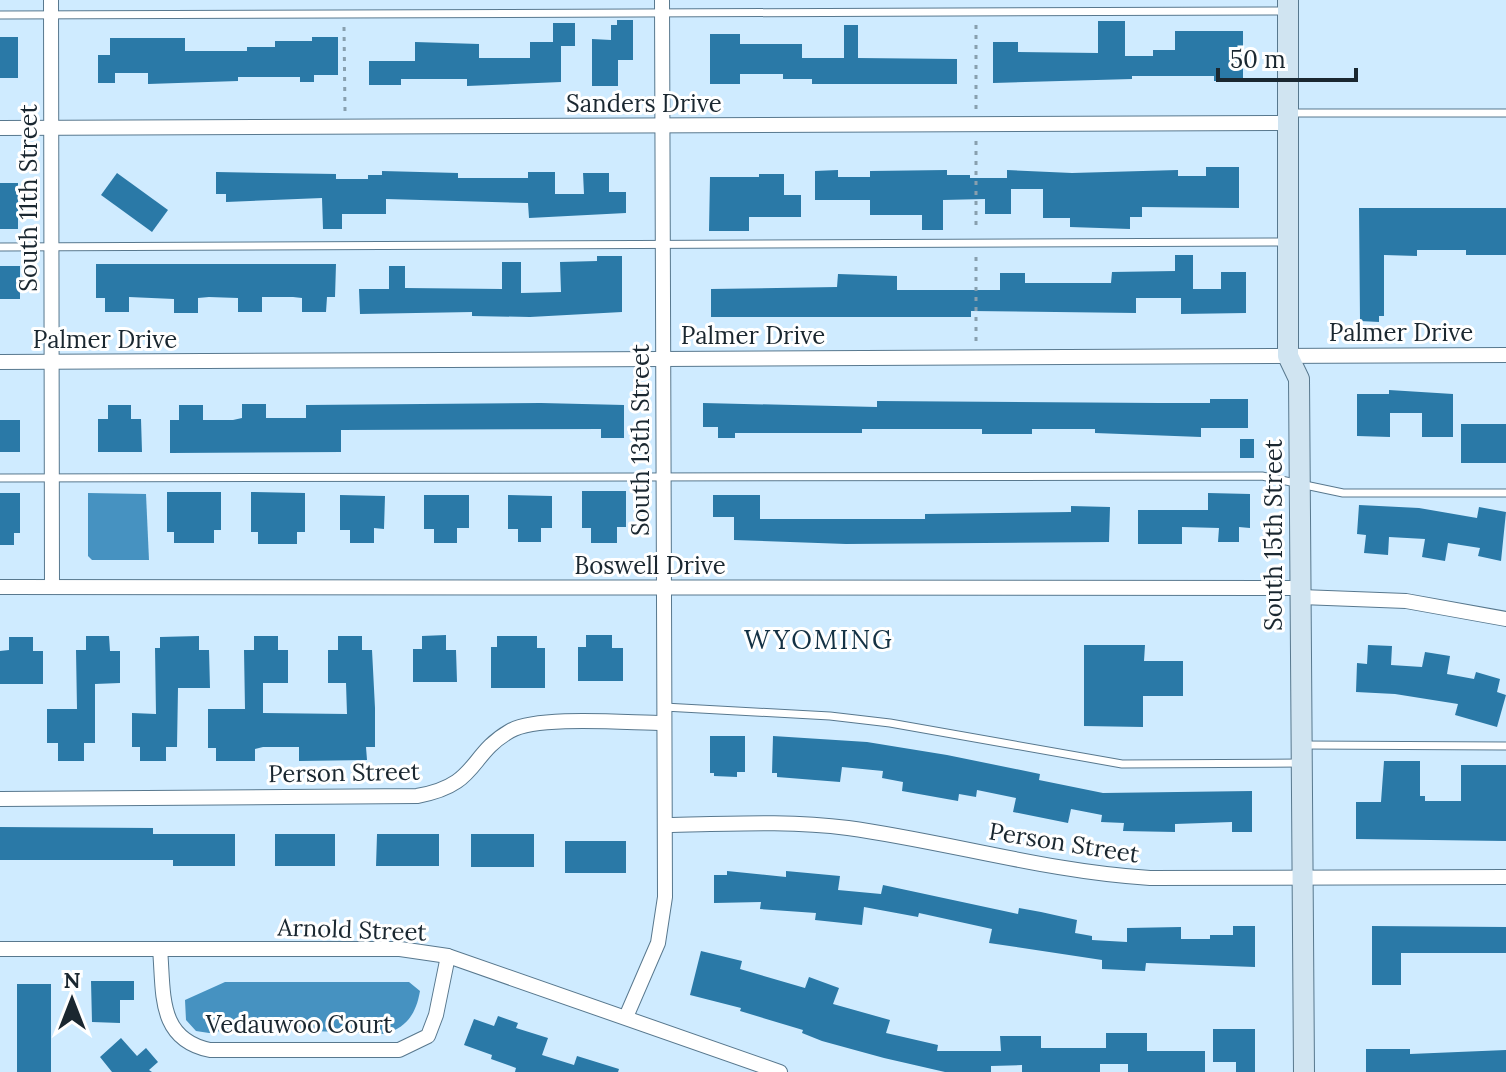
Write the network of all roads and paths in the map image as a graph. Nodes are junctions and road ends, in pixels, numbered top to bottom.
1 (1288, 6) edge
2 (662, 7) edge
3 (51, 8) edge
4 (976, 13) junction
5 (0, 15) edge
6 (344, 15) junction
7 (1506, 113) edge
8 (1288, 118) junction
9 (976, 124) junction
10 (662, 126) junction
11 (345, 127) junction
12 (0, 128) edge
13 (51, 128) junction
14 (1288, 242) junction
15 (976, 244) junction
16 (663, 245) junction
17 (51, 246) junction
18 (0, 247) edge
19 (1506, 355) edge
20 (1288, 356) junction
21 (976, 357) junction
22 (663, 359) junction
23 (0, 362) edge
24 (52, 362) junction
25 (663, 475) junction
26 (0, 478) edge
27 (52, 478) junction
28 (1300, 484) junction
29 (1506, 493) edge
30 (0, 587) edge
31 (52, 587) junction
32 (664, 588) junction
33 (1301, 592) junction
34 (1506, 619) edge
35 (664, 707) junction
36 (664, 723) junction
37 (1506, 746) edge
38 (1302, 754) junction
39 (0, 799) edge
40 (665, 825) junction
41 (1303, 876) junction
42 (1506, 877) edge
43 (0, 949) edge
44 (160, 949) junction
45 (448, 956) junction
46 (626, 1017) junction
47 (780, 1072) edge
48 (1304, 1072) edge

1 - 4 lane
1 - 8 main road, South 15th Street
2 - 4 lane
2 - 6 lane
2 - 10 street, South 13th Street
3 - 5 lane
3 - 6 lane
3 - 13 street, South 11th Street
4 - 9 path
6 - 11 path
7 - 8 lane
8 - 9 street, Sanders Drive
8 - 14 main road, South 15th Street
9 - 10 street, Sanders Drive
9 - 15 path
10 - 11 street, Sanders Drive
10 - 16 street, South 13th Street
11 - 13 street, Sanders Drive
12 - 13 street, Sanders Drive
13 - 17 street, South 11th Street
14 - 15 lane
14 - 20 main road, South 15th Street
15 - 16 lane
15 - 21 path
16 - 17 lane
16 - 22 street, South 13th Street
17 - 18 lane
17 - 24 street, South 11th Street
19 - 20 street, Palmer Drive
20 - 21 street, Palmer Drive
20 - 28 main road, South 15th Street
21 - 22 street, Palmer Drive
22 - 24 street, Palmer Drive
22 - 25 street, South 13th Street
23 - 24 street, Palmer Drive
24 - 27 street, South 11th Street
25 - 27 lane
25 - 28 lane
25 - 32 street, South 13th Street
26 - 27 lane
27 - 31 street, South 11th Street
28 - 29 lane
28 - 33 main road, South 15th Street
30 - 31 street, Boswell Drive
31 - 32 street, Boswell Drive
32 - 33 street, Boswell Drive
32 - 35 street, South 13th Street
33 - 34 street, Boswell Drive
33 - 38 main road, South 15th Street
35 - 36 street, South 13th Street
35 - 38 lane
36 - 39 street, Person Street
36 - 40 street, South 13th Street
37 - 38 lane
38 - 41 main road, South 15th Street
40 - 41 street, Person Street
40 - 46 street, South 13th Street
41 - 42 street, Person Street
41 - 48 main road, South 15th Street
43 - 44 street, Arnold Street
44 - 45 street, Arnold Street
44 - 45 street, Vedauwoo Court
45 - 46 street, Arnold Street
46 - 47 street, Arnold Street

